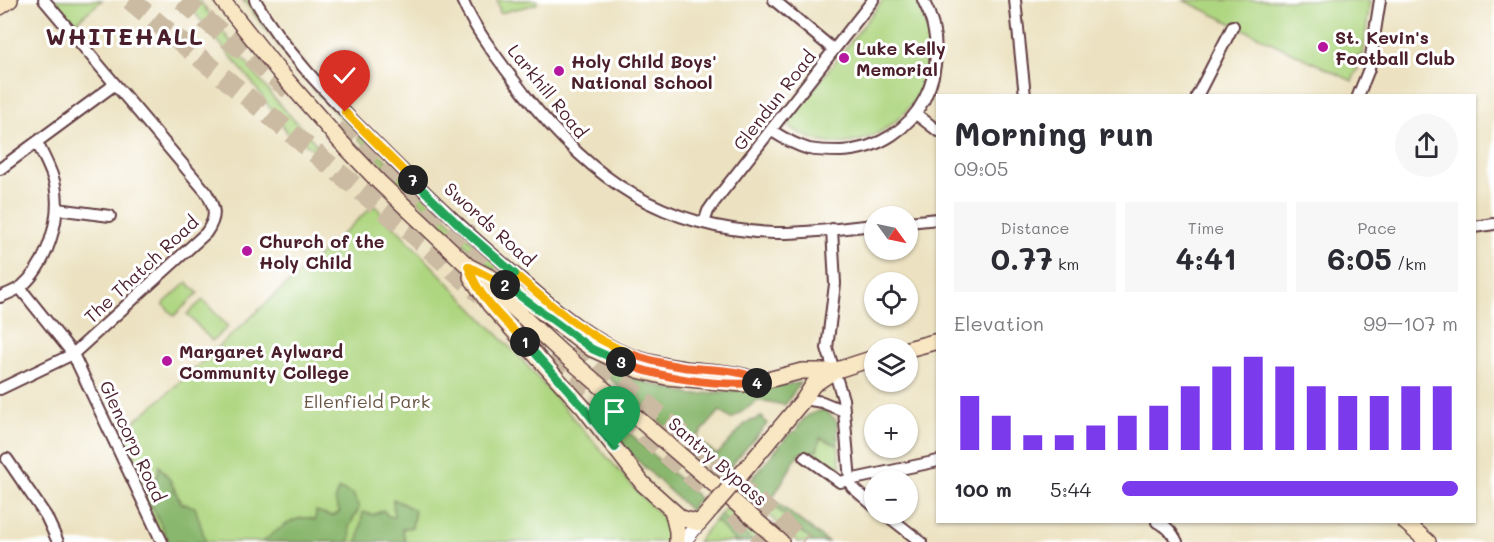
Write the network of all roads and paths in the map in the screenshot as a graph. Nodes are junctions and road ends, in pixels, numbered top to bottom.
1 (10, 0) edge
2 (44, 0) edge
3 (222, 0) edge
4 (255, 0) edge
5 (462, 0) edge
6 (774, 0) edge
7 (873, 0) edge
8 (923, 0) edge
9 (1018, 0) edge
10 (1380, 0) edge
11 (0, 7) edge
12 (1233, 26) dead end
13 (834, 50) junction
14 (114, 85) junction
15 (1025, 94) edge
16 (1198, 94) edge
17 (1359, 94) edge
18 (916, 114) junction
19 (936, 129) edge
20 (772, 131) junction
21 (37, 142) junction
22 (0, 169) edge
23 (57, 209) junction
24 (110, 216) dead end
25 (936, 219) edge
26 (918, 221) edge
27 (704, 223) junction
28 (1494, 224) edge
29 (864, 226) edge
30 (1476, 227) edge
31 (832, 230) junction
32 (468, 266) junction
33 (20, 288) junction
34 (0, 297) edge
35 (936, 342) edge
36 (918, 346) edge
37 (74, 354) junction
38 (864, 361) edge
39 (834, 371) junction
40 (753, 379) junction
41 (0, 389) edge
42 (804, 399) junction
43 (844, 411) junction
44 (805, 457) dead end
45 (7, 459) dead end
46 (936, 461) edge
47 (850, 481) junction
48 (864, 497) edge
49 (672, 510) junction
50 (699, 523) junction
51 (1159, 523) edge
52 (1406, 523) edge
53 (898, 524) edge
54 (58, 542) edge
55 (162, 542) edge
56 (676, 542) edge
57 (683, 542) edge
58 (781, 542) edge
59 (921, 542) edge
60 (1176, 542) edge
61 (1428, 542) edge

1 - 11 main road
2 - 14 street, The Thatch Road
3 - 32 main road, Swords Road
4 - 40 street, Swords Road
5 - 27 street, Larkhill Road
6 - 13 street
7 - 13 street, Glendun Road
8 - 18 street
9 - 15 street
10 - 17 street
12 - 16 street
13 - 20 street, Glendun Road
14 - 21 street
14 - 37 street, The Thatch Road
18 - 19 street
18 - 20 street
20 - 27 street, Glendun Road
21 - 22 street
21 - 23 street
23 - 24 street
23 - 33 street
25 - 26 street
27 - 31 street, Larkhill Road
28 - 30 street
29 - 31 street, Larkhill Road
31 - 39 street
32 - 40 main road, Swords Road
32 - 49 main road, Swords Road
32 - 58 main road, Santry Bypass
33 - 34 street
33 - 37 street, Glencorp Road
35 - 36 main road
37 - 41 street, The Thatch Road
37 - 55 street, Glencorp Road
38 - 39 main road, Swords Road
39 - 40 main road, Swords Road
39 - 42 main road
39 - 43 street
42 - 43 street
42 - 50 main road, bridge
43 - 47 street
44 - 47 street
45 - 54 street
46 - 47 street
47 - 48 street
49 - 50 main road, Swords Road
49 - 56 main road
50 - 57 street
51 - 60 street
52 - 61 main road
53 - 59 street

